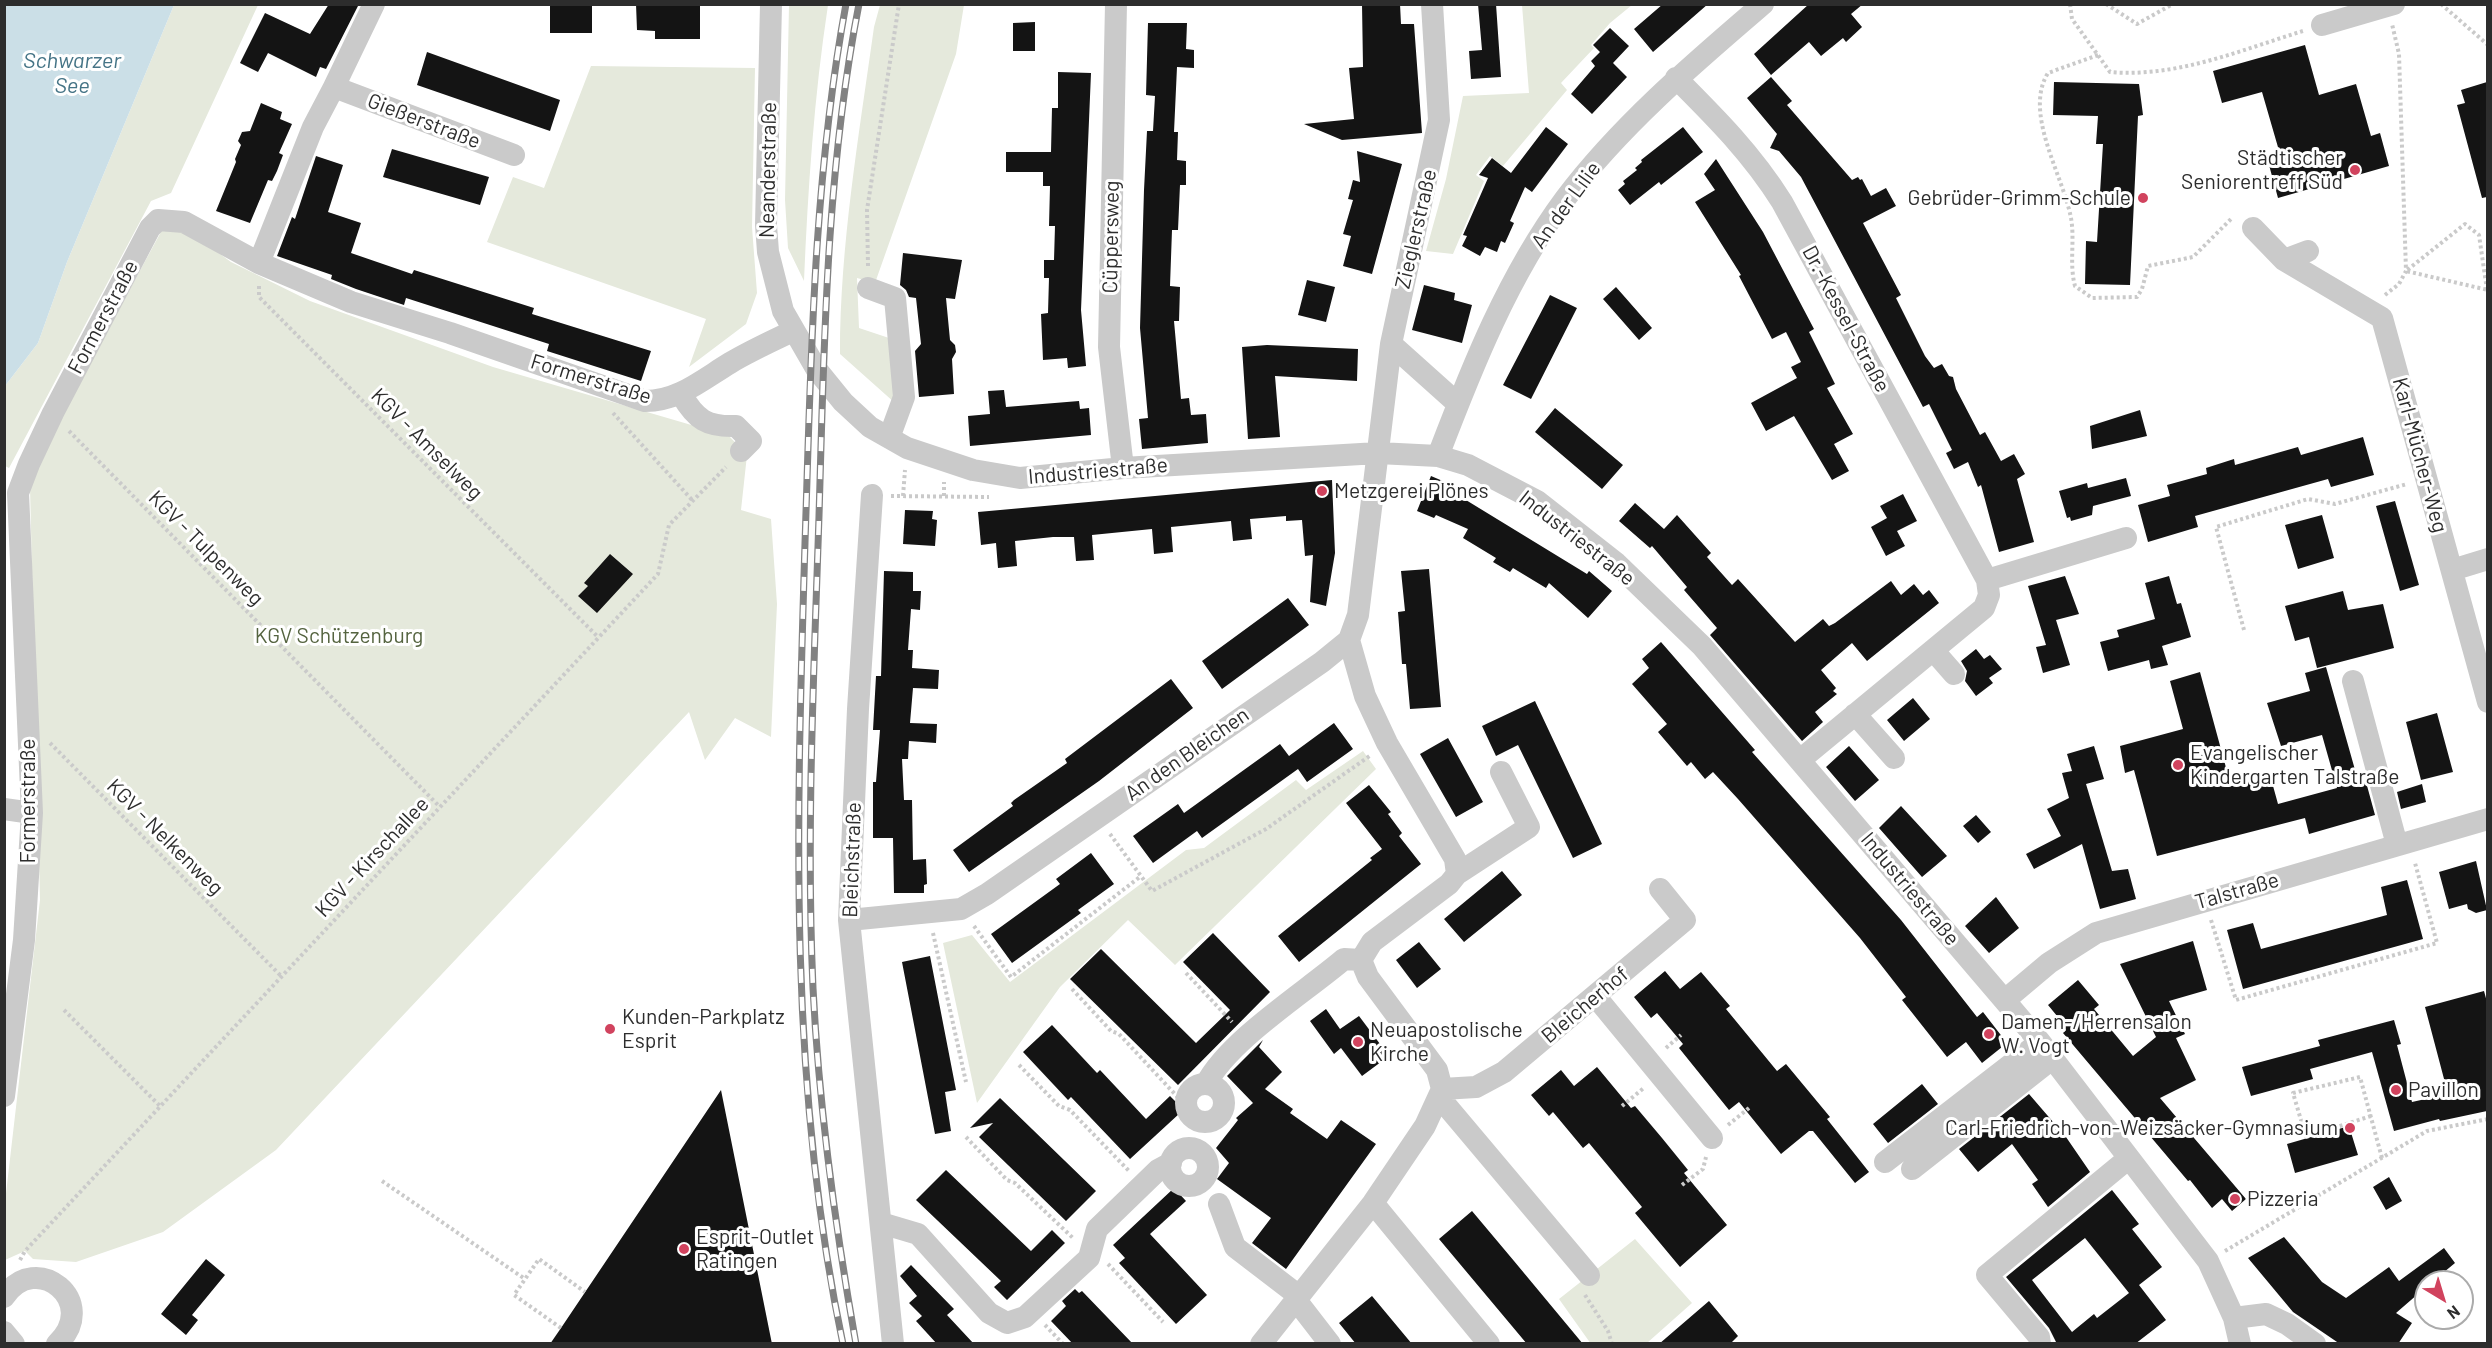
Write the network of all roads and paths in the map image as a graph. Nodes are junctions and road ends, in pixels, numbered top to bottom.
1 (374, 4) edge
2 (771, 4) edge
3 (899, 4) edge
4 (1116, 4) edge
5 (1432, 4) edge
6 (1763, 4) edge
7 (2070, 4) edge
8 (2106, 4) edge
9 (2174, 4) edge
10 (2440, 4) edge
11 (2391, 5) edge
12 (2322, 26) joint
13 (2487, 45) edge
14 (2098, 55) junction
15 (1676, 78) junction
16 (334, 87) junction
17 (514, 155) dead end
18 (2253, 228) joint
19 (2308, 251) dead end
20 (2284, 260) junction
21 (259, 263) junction
22 (2406, 271) junction
23 (868, 288) joint
24 (2487, 290) edge
25 (2362, 306) junction
26 (793, 331) junction
27 (1391, 344) junction
28 (681, 394) junction
29 (1458, 404) junction
30 (609, 408) dead end
31 (53, 413) junction
32 (890, 438) junction
33 (741, 451) joint
34 (1378, 453) junction
35 (1438, 456) junction
36 (1123, 468) junction
37 (1020, 478) junction
38 (2428, 478) junction
39 (872, 495) joint
40 (693, 501) junction
41 (2126, 538) dead end
42 (2487, 559) edge
43 (2452, 570) junction
44 (1987, 580) junction
45 (2244, 630) dead end
46 (598, 637) junction
47 (1349, 640) junction
48 (1933, 650) junction
49 (1954, 674) dead end
50 (2353, 681) dead end
51 (2487, 702) edge
52 (1855, 714) junction
53 (27, 718) junction
54 (1387, 743) junction
55 (1894, 758) dead end
56 (1800, 760) junction
57 (1501, 772) dead end
58 (439, 806) junction
59 (4, 809) edge
60 (32, 813) junction
61 (1097, 817) junction
62 (2487, 819) edge
63 (2403, 843) junction
64 (1457, 874) junction
65 (1141, 876) junction
66 (1660, 890) dead end
67 (2205, 900) junction
68 (961, 909) junction
69 (928, 913) junction
70 (849, 920) junction
71 (1361, 960) junction
72 (1186, 973) dead end
73 (282, 976) junction
74 (1072, 989) dead end
75 (1596, 997) junction
76 (2005, 1000) junction
77 (64, 1010) dead end
78 (1247, 1038) junction
79 (2046, 1050) junction
80 (1018, 1065) dead end
81 (1660, 1075) junction
82 (966, 1082) dead end
83 (1206, 1084) junction
84 (1441, 1093) junction
85 (4, 1096) edge
86 (160, 1106) junction
87 (1622, 1106) dead end
88 (1191, 1113) junction
89 (2371, 1116) junction
90 (2487, 1119) edge
91 (966, 1137) dead end
92 (1712, 1138) joint
93 (1191, 1148) junction
94 (2129, 1158) junction
95 (2382, 1158) junction
96 (1885, 1162) dead end
97 (1171, 1163) junction
98 (1912, 1169) dead end
99 (382, 1181) dead end
100 (1142, 1185) junction
101 (1682, 1185) dead end
102 (1372, 1203) junction
103 (1219, 1204) dead end
104 (881, 1223) junction
105 (1091, 1250) junction
106 (2208, 1261) junction
107 (1589, 1275) joint
108 (525, 1279) junction
109 (11, 1288) edge
110 (585, 1292) dead end
111 (1298, 1298) junction
112 (2234, 1318) junction
113 (1163, 1322) dead end
114 (561, 1328) dead end
115 (4, 1332) edge
116 (66, 1341) edge
117 (15, 1344) edge
118 (892, 1344) edge
119 (1261, 1344) edge
120 (1330, 1344) edge
121 (1489, 1344) edge
122 (1612, 1344) edge
123 (2040, 1344) edge
124 (2240, 1344) edge
125 (2315, 1344) edge

1 - 16 street
2 - 26 street, Neanderstraße
3 - 23 path
4 - 36 street, Cüppersweg
5 - 27 street, Zieglerstraße
6 - 15 street, An der Lilie
7 - 14 path
8 - 9 path
10 - 13 path
11 - 12 street
11 - 22 path
12 - 14 path
14 - 18 path
15 - 29 street, An der Lilie
15 - 44 street, Dr.-Kessel-Straße
16 - 17 street, Gießerstraße
16 - 21 street
18 - 20 street, Karl-Mücher-Weg
19 - 20 street
20 - 25 street, Karl-Mücher-Weg
21 - 28 street, Formerstraße
21 - 31 street, Formerstraße
21 - 46 path, KGV - Amselweg
22 - 24 path
22 - 24 path
22 - 25 path
23 - 32 street
25 - 38 street, Karl-Mücher-Weg
26 - 28 street, Formerstraße
26 - 32 street, Industriestraße
27 - 29 street
27 - 34 street, Zieglerstraße
28 - 33 street
29 - 35 street, An der Lilie
30 - 40 path
31 - 53 street, Formerstraße
31 - 58 path, KGV - Tulpenweg
32 - 37 street, Industriestraße
33 - 40 path, KGV - Kirschallee
34 - 35 street, Industriestraße
34 - 36 street, Industriestraße
34 - 47 street
35 - 56 street, Industriestraße
36 - 37 street, Industriestraße
37 - 39 path
38 - 43 street, Karl-Mücher-Weg
38 - 45 path
39 - 70 street, Bleichstraße
40 - 46 path, KGV - Kirschallee
41 - 44 street
42 - 43 street
43 - 51 street, Karl-Mücher-Weg
44 - 48 street
46 - 58 path, KGV - Kirschallee
47 - 54 street
47 - 61 street, An den Bleichen
48 - 49 street
48 - 52 street
50 - 63 street
52 - 55 street
52 - 56 street
53 - 60 street, Formerstraße
53 - 73 path, KGV - Nelkenweg
54 - 64 street
54 - 65 path
56 - 76 street, Industriestraße
57 - 64 street
58 - 73 path, KGV - Kirschallee
59 - 60 street
60 - 85 street, Formerstraße
61 - 65 path
61 - 68 street, An den Bleichen
62 - 63 street, Talstraße
63 - 67 street, Talstraße
63 - 67 path
64 - 71 street
65 - 68 path
66 - 75 street, Bleicherhof
67 - 76 street, Talstraße
68 - 69 street, An den Bleichen
69 - 70 street, An den Bleichen
69 - 82 path
70 - 104 street, Bleichstraße
71 - 78 street
71 - 84 street
72 - 78 path
73 - 86 path, KGV - Kirschallee
74 - 88 path
75 - 81 street
75 - 84 street, Bleicherhof
76 - 79 street, Industriestraße
77 - 86 path
78 - 83 street
79 - 94 street, Industriestraße
79 - 96 street
79 - 98 street
80 - 100 path
81 - 87 path
81 - 92 street
83 - 88 street
83 - 88 street
84 - 102 street
84 - 107 street
86 - 109 path, KGV - Kirschallee
88 - 93 street
89 - 89 path
89 - 95 path
90 - 95 path
91 - 105 path
92 - 101 path
93 - 97 street
93 - 97 street
94 - 106 street, Industriestraße
94 - 123 street
95 - 106 path
97 - 100 street
99 - 108 path
100 - 105 street
102 - 111 street
102 - 121 street
103 - 111 street
104 - 105 street
104 - 118 street, Bleichstraße
105 - 113 path
106 - 112 street, Industriestraße
107 - 122 path
108 - 110 path
108 - 114 path
109 - 116 street
111 - 119 street
111 - 120 street
112 - 124 street, Industriestraße
112 - 125 street
115 - 117 street

